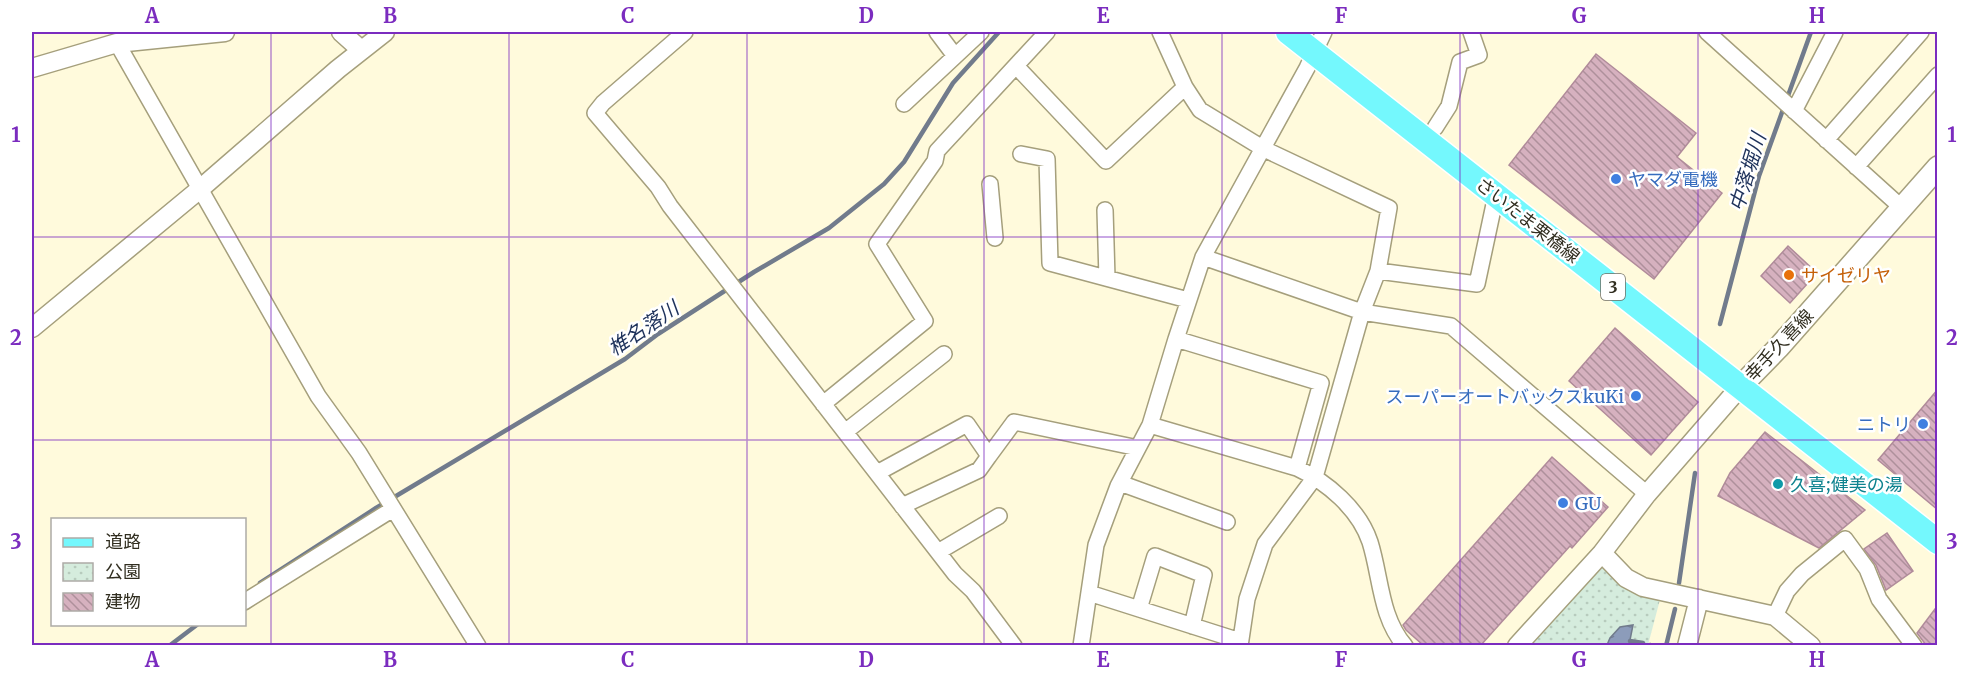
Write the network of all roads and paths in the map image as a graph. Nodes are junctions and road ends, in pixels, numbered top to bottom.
1 (225, 32) edge
2 (340, 32) edge
3 (385, 32) edge
4 (686, 32) edge
5 (937, 32) edge
6 (981, 32) edge
7 (1047, 32) edge
8 (1160, 32) edge
9 (1288, 32) edge
10 (1471, 32) edge
11 (1707, 32) edge
12 (1836, 32) edge
13 (1921, 32) edge
14 (1724, 37) edge
15 (1318, 38) edge
16 (117, 43) junction
17 (361, 50) junction
18 (955, 56) junction
19 (1016, 66) junction
20 (32, 68) edge
21 (1938, 75) edge
22 (1185, 87) junction
23 (904, 104) dead end
24 (1794, 111) junction
25 (1435, 128) junction
26 (1826, 140) junction
27 (1264, 149) junction
28 (1021, 154) dead end
29 (1856, 167) junction
30 (1938, 167) edge
31 (990, 184) dead end
32 (200, 189) junction
33 (1496, 195) junction
34 (1901, 207) junction
35 (1105, 210) dead end
36 (995, 238) dead end
37 (1203, 257) junction
38 (1378, 271) junction
39 (1107, 278) junction
40 (1188, 300) junction
41 (1362, 312) junction
42 (32, 328) edge
43 (1176, 339) junction
44 (944, 354) dead end
45 (1745, 382) junction
46 (823, 404) junction
47 (1150, 425) junction
48 (845, 432) junction
49 (1138, 448) junction
50 (989, 456) junction
51 (1297, 468) junction
52 (876, 473) junction
53 (1315, 477) junction
54 (1120, 483) junction
55 (1647, 494) junction
56 (902, 506) junction
57 (393, 509) junction
58 (999, 516) dead end
59 (1227, 522) dead end
60 (1938, 524) edge
61 (1938, 542) edge
62 (938, 552) junction
63 (1602, 553) junction
64 (1089, 593) junction
65 (1699, 599) junction
66 (246, 601) edge
67 (1138, 609) junction
68 (1774, 616) junction
69 (1192, 626) junction
70 (1240, 643) edge
71 (478, 645) edge
72 (1014, 645) edge
73 (1081, 645) edge
74 (1405, 645) edge
75 (1517, 645) edge
76 (1687, 645) edge
77 (1811, 645) edge
78 (1914, 645) edge

1 - 16 street
2 - 17 street
3 - 17 street
4 - 46 street
5 - 18 street
6 - 18 street
7 - 19 street
8 - 22 street
9 - 15 main road, さいたま栗橋線 / 3
10 - 25 street
11 - 14 street
12 - 24 street
13 - 26 street
14 - 24 street
15 - 25 main road, さいたま栗橋線 / 3
15 - 27 street
15 - 33 main road, さいたま栗橋線 / 3
16 - 20 street
16 - 32 street
17 - 32 street
18 - 23 street
19 - 22 street
19 - 46 street
21 - 29 street
22 - 27 street
24 - 26 street
25 - 45 main road, さいたま栗橋線 / 3
26 - 29 street
27 - 37 street
27 - 38 street
28 - 39 street
29 - 34 street
30 - 34 main road, 幸手久喜線
31 - 36 street
32 - 42 street
32 - 57 street
33 - 38 street
33 - 45 main road, さいたま栗橋線 / 3
34 - 45 main road, 幸手久喜線
35 - 39 street
37 - 40 street
37 - 41 street
38 - 41 street
39 - 40 street
40 - 43 street
41 - 53 street
41 - 55 street
43 - 47 street
43 - 51 street
44 - 48 street
45 - 55 street
45 - 60 main road, さいたま栗橋線 / 3
45 - 61 main road, さいたま栗橋線 / 3
46 - 48 street
47 - 49 street
47 - 51 street
48 - 52 street
49 - 50 street
49 - 54 street
50 - 52 street
50 - 56 street
51 - 53 street
52 - 56 street
53 - 70 street
53 - 74 street
54 - 59 street
54 - 64 street
55 - 63 street
56 - 62 street
57 - 66 street
57 - 71 street
58 - 62 street
62 - 72 street
63 - 65 street
63 - 75 street
64 - 67 street
64 - 73 street
65 - 68 street
65 - 76 street
67 - 69 street
67 - 69 street
68 - 77 street
68 - 78 street
69 - 70 street

